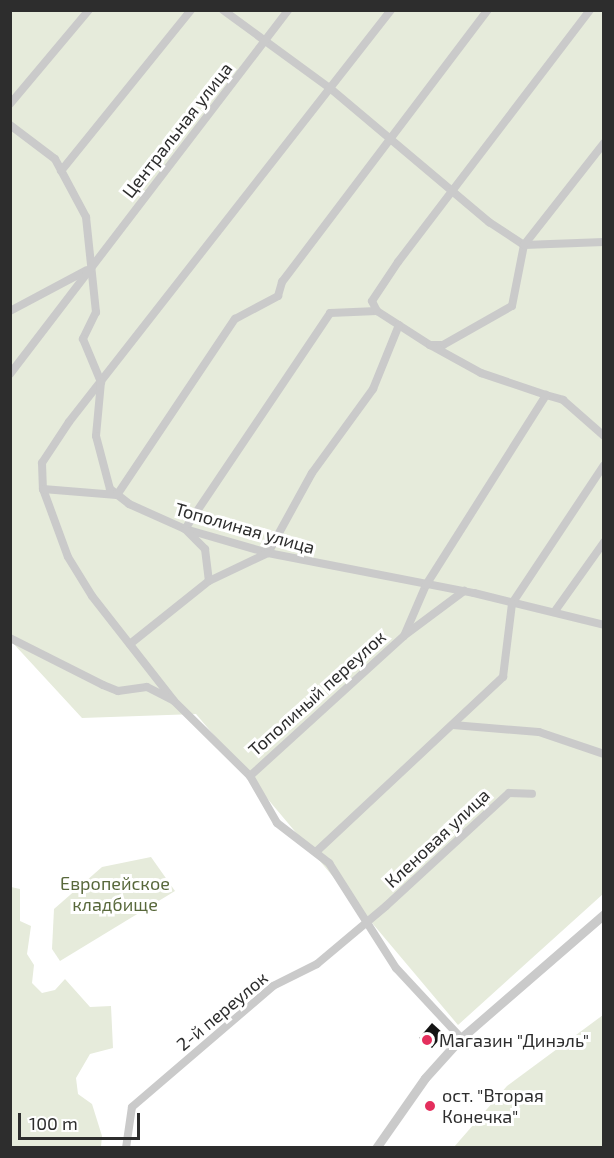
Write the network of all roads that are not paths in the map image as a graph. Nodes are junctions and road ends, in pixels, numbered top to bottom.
1 (89, 10) edge
2 (191, 10) edge
3 (223, 10) edge
4 (288, 10) edge
5 (391, 10) edge
6 (488, 10) edge
7 (590, 10) edge
8 (264, 43) junction
9 (331, 89) junction
10 (10, 104) edge
11 (10, 125) edge
12 (392, 139) junction
13 (603, 143) edge
14 (61, 171) junction
15 (454, 190) junction
16 (603, 242) edge
17 (524, 245) junction
18 (90, 267) junction
19 (10, 311) edge
20 (377, 311) junction
21 (399, 325) junction
22 (430, 345) junction
23 (10, 374) edge
24 (101, 382) junction
25 (546, 395) junction
26 (603, 436) edge
27 (603, 465) edge
28 (43, 489) junction
29 (117, 495) junction
30 (185, 529) junction
31 (603, 542) edge
32 (268, 553) junction
33 (209, 581) junction
34 (426, 585) junction
35 (464, 591) junction
36 (512, 603) junction
37 (555, 611) junction
38 (603, 625) edge
39 (404, 636) junction
40 (10, 638) edge
41 (130, 644) junction
42 (174, 701) junction
43 (453, 725) junction
44 (603, 754) edge
45 (250, 776) junction
46 (532, 794) dead end
47 (317, 851) junction
48 (603, 914) edge
49 (367, 920) junction
50 (461, 1038) junction
51 (126, 1148) edge
52 (376, 1148) edge

1 - 10 street
2 - 14 street
3 - 8 street
4 - 8 street, Центральная улица
5 - 9 street
6 - 12 street
7 - 15 street
8 - 9 street
8 - 18 street, Центральная улица
9 - 12 street
9 - 24 street
11 - 14 street
12 - 15 street
12 - 29 street
13 - 17 street
14 - 18 street
15 - 17 street
15 - 20 street
16 - 17 street
17 - 22 street
18 - 19 street
18 - 23 street, Центральная улица
18 - 24 street
20 - 21 street
20 - 30 street
21 - 22 street
21 - 32 street
22 - 25 street
24 - 28 street
24 - 29 street
25 - 26 street
25 - 34 street, Тополиный переулок
27 - 36 street
28 - 29 street
28 - 41 street, Тополиный переулок
29 - 30 street, Тополиная улица
30 - 32 street, Тополиная улица
30 - 33 street
31 - 37 street
32 - 33 street
32 - 34 street, Тополиная улица
33 - 41 street
34 - 35 street, Тополиная улица
34 - 39 street, Тополиный переулок
35 - 36 street, Тополиная улица
35 - 39 street, Тополиный переулок
36 - 37 street, Тополиная улица
36 - 43 street
37 - 38 street, Тополиная улица
39 - 45 street, Тополиный переулок
40 - 42 street
41 - 42 street, Тополиный переулок
42 - 45 street, Тополиный переулок
43 - 44 street
43 - 47 street
45 - 47 street
46 - 49 street, Кленовая улица
47 - 49 street
48 - 50 street
49 - 50 street
49 - 51 street, 2-й переулок
50 - 52 street

